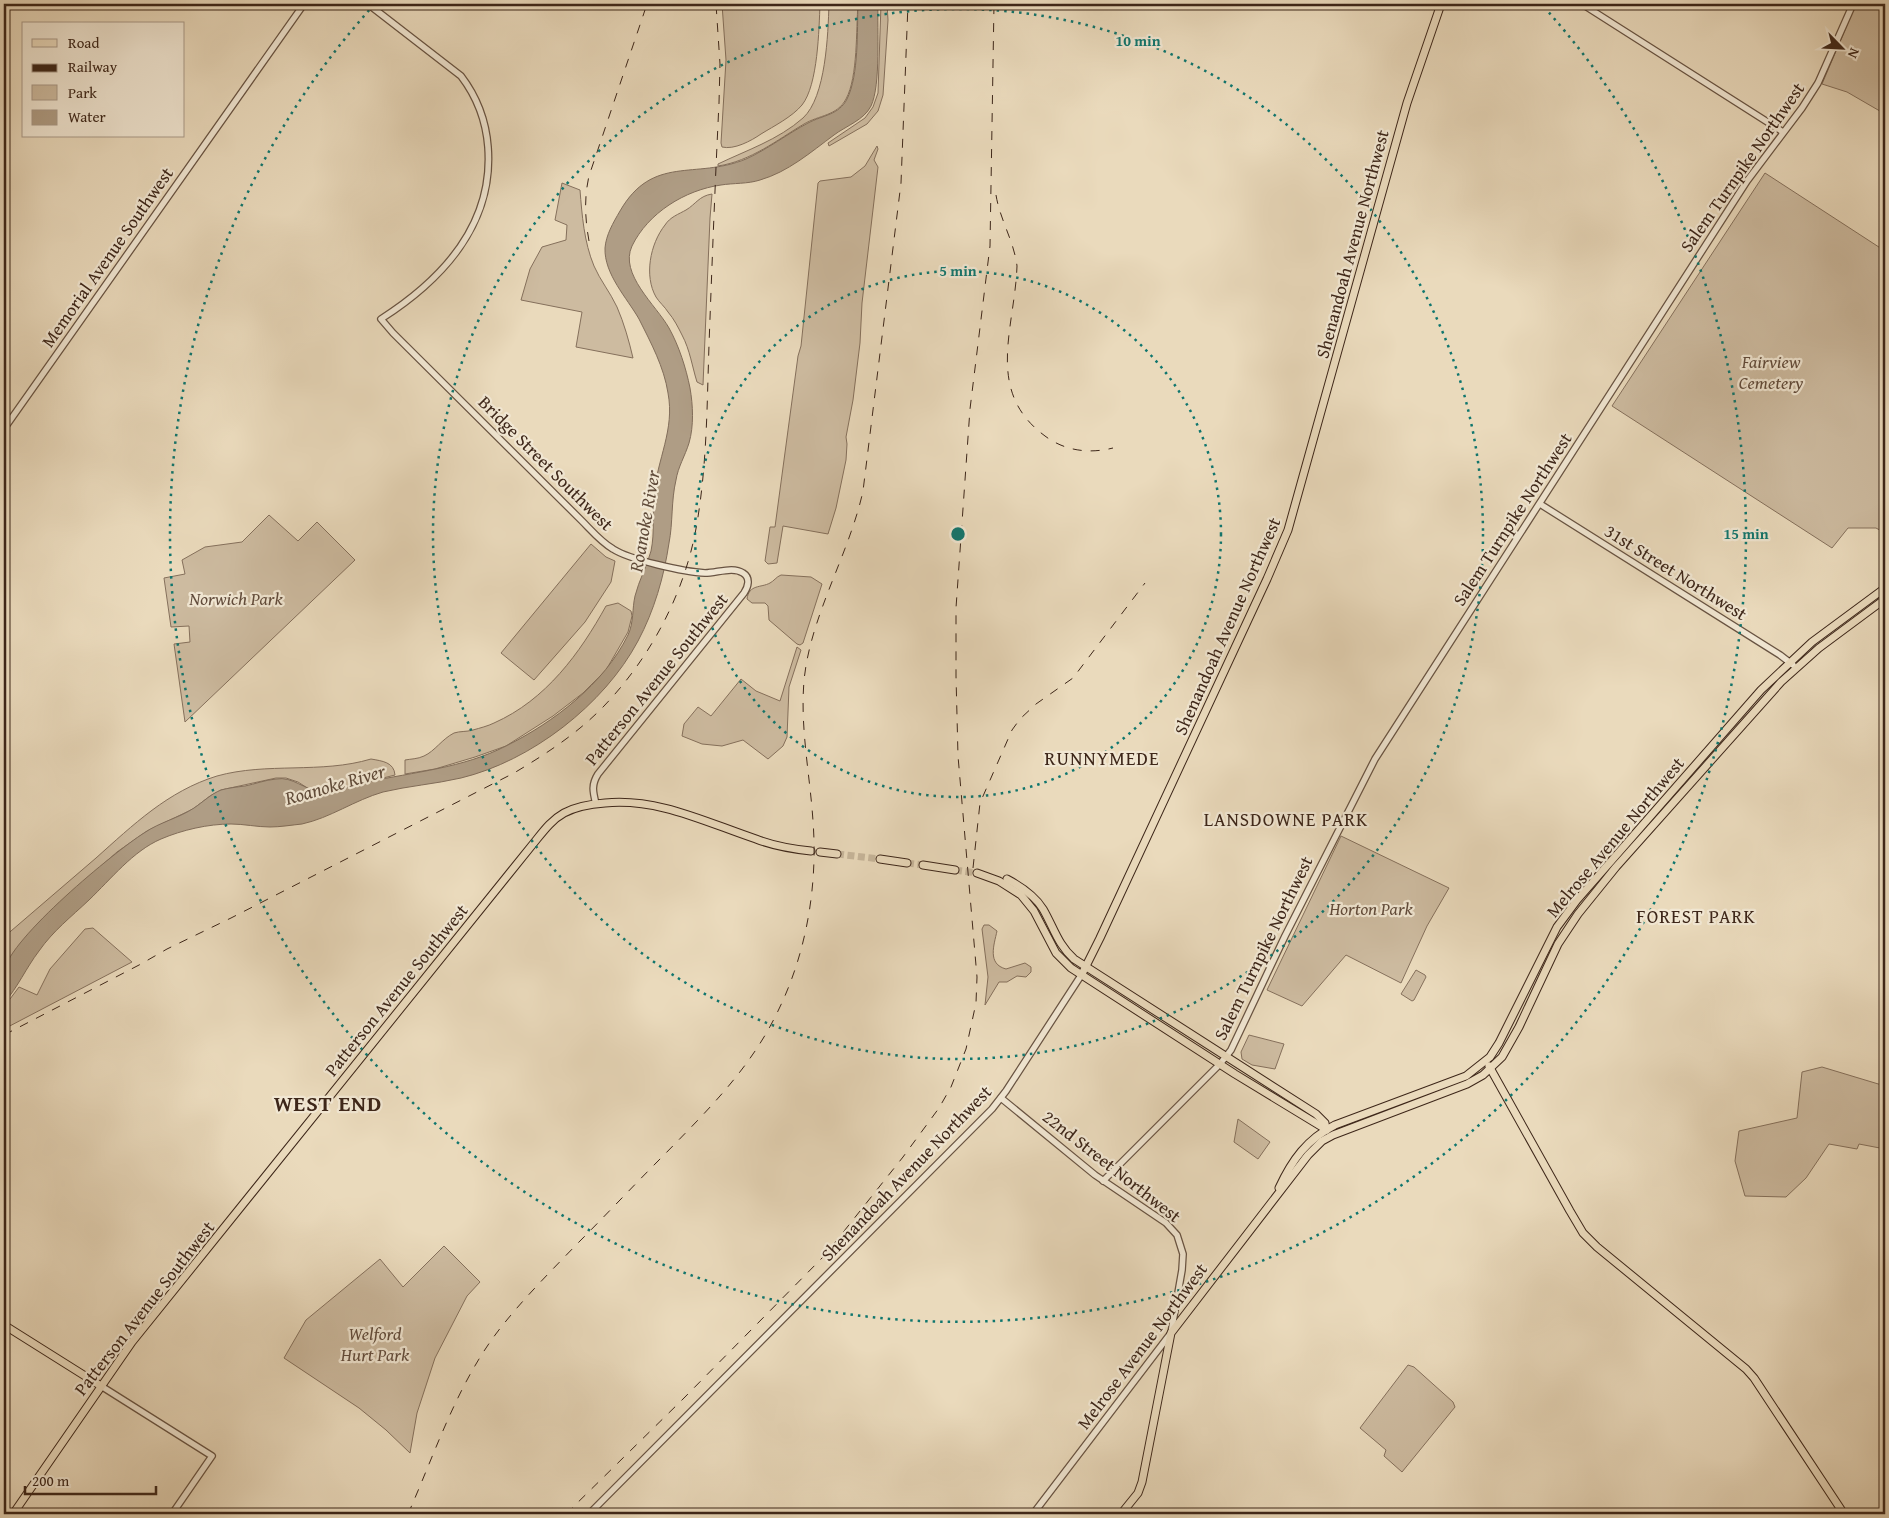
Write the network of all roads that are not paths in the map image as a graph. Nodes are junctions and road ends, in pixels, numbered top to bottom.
1 (304, 4) edge
2 (368, 4) edge
3 (1441, 4) edge
4 (1582, 4) edge
5 (1853, 4) edge
6 (1783, 132) junction
7 (4, 429) edge
8 (1540, 504) junction
9 (747, 578) joint
10 (1885, 588) edge
11 (1885, 598) edge
12 (1790, 662) junction
13 (1796, 668) junction
14 (596, 804) junction
15 (812, 851) dead end
16 (820, 852) dead end
17 (838, 854) tunnel mouth
18 (880, 859) tunnel mouth
19 (907, 862) tunnel mouth
20 (923, 865) tunnel mouth
21 (955, 870) tunnel mouth
22 (1086, 967) junction
23 (1082, 974) junction
24 (1225, 1058) junction
25 (1486, 1061) junction
26 (1220, 1064) junction
27 (1490, 1069) junction
28 (1001, 1098) junction
29 (1377, 1110) junction
30 (1316, 1114) junction
31 (1308, 1120) junction
32 (1326, 1130) junction
33 (1344, 1131) junction
34 (1309, 1142) junction
35 (1302, 1163) junction
36 (1103, 1181) junction
37 (1276, 1196) junction
38 (4, 1325) edge
39 (1171, 1333) junction
40 (121, 1357) junction
41 (88, 1378) junction
42 (101, 1386) junction
43 (13, 1514) edge
44 (172, 1514) edge
45 (589, 1514) edge
46 (1033, 1514) edge
47 (1121, 1514) edge
48 (1844, 1514) edge

1 - 7 street, Memorial Avenue Southwest
2 - 9 street, Bridge Street Southwest
3 - 22 main road, Shenandoah Avenue Northwest
4 - 6 street
5 - 6 street, Salem Turnpike Northwest
6 - 8 street, Salem Turnpike Northwest
8 - 12 street, 31st Street Northwest
8 - 24 street, Salem Turnpike Northwest
9 - 14 street, Patterson Avenue Southwest
10 - 12 main road, Melrose Avenue Northwest
11 - 13 main road, Melrose Avenue Northwest
12 - 13 street, 31st Street Northwest
12 - 25 main road, Melrose Avenue Northwest
13 - 27 main road, Melrose Avenue Northwest
14 - 15 main road
14 - 40 main road, Patterson Avenue Southwest
16 - 17 main road
18 - 19 main road
20 - 21 main road
22 - 23 main road, Shenandoah Avenue Northwest
22 - 23 main road
22 - 24 main road
23 - 26 main road
23 - 28 street, Shenandoah Avenue Northwest
24 - 26 street, Salem Turnpike Northwest
24 - 30 main road
25 - 27 main road
25 - 29 main road, Melrose Avenue Northwest
26 - 31 main road
26 - 36 street, Salem Turnpike Northwest
27 - 33 main road, Melrose Avenue Northwest
27 - 48 main road
28 - 36 street, 22nd Street Northwest
28 - 45 street, Shenandoah Avenue Northwest
29 - 30 main road
29 - 32 main road, Melrose Avenue Northwest
30 - 32 main road
31 - 32 main road
31 - 34 main road
32 - 33 main road
32 - 34 main road, Melrose Avenue Northwest
32 - 35 main road
33 - 35 main road, Melrose Avenue Northwest
34 - 37 main road, Melrose Avenue Northwest
35 - 37 main road, Melrose Avenue Northwest
36 - 39 street, 22nd Street Northwest
37 - 39 main road, Melrose Avenue Northwest
38 - 41 main road
39 - 46 street, Melrose Avenue Northwest
39 - 47 main road
40 - 41 main road
40 - 42 main road, Patterson Avenue Southwest
41 - 42 main road
42 - 43 main road, Patterson Avenue Southwest
42 - 44 street

